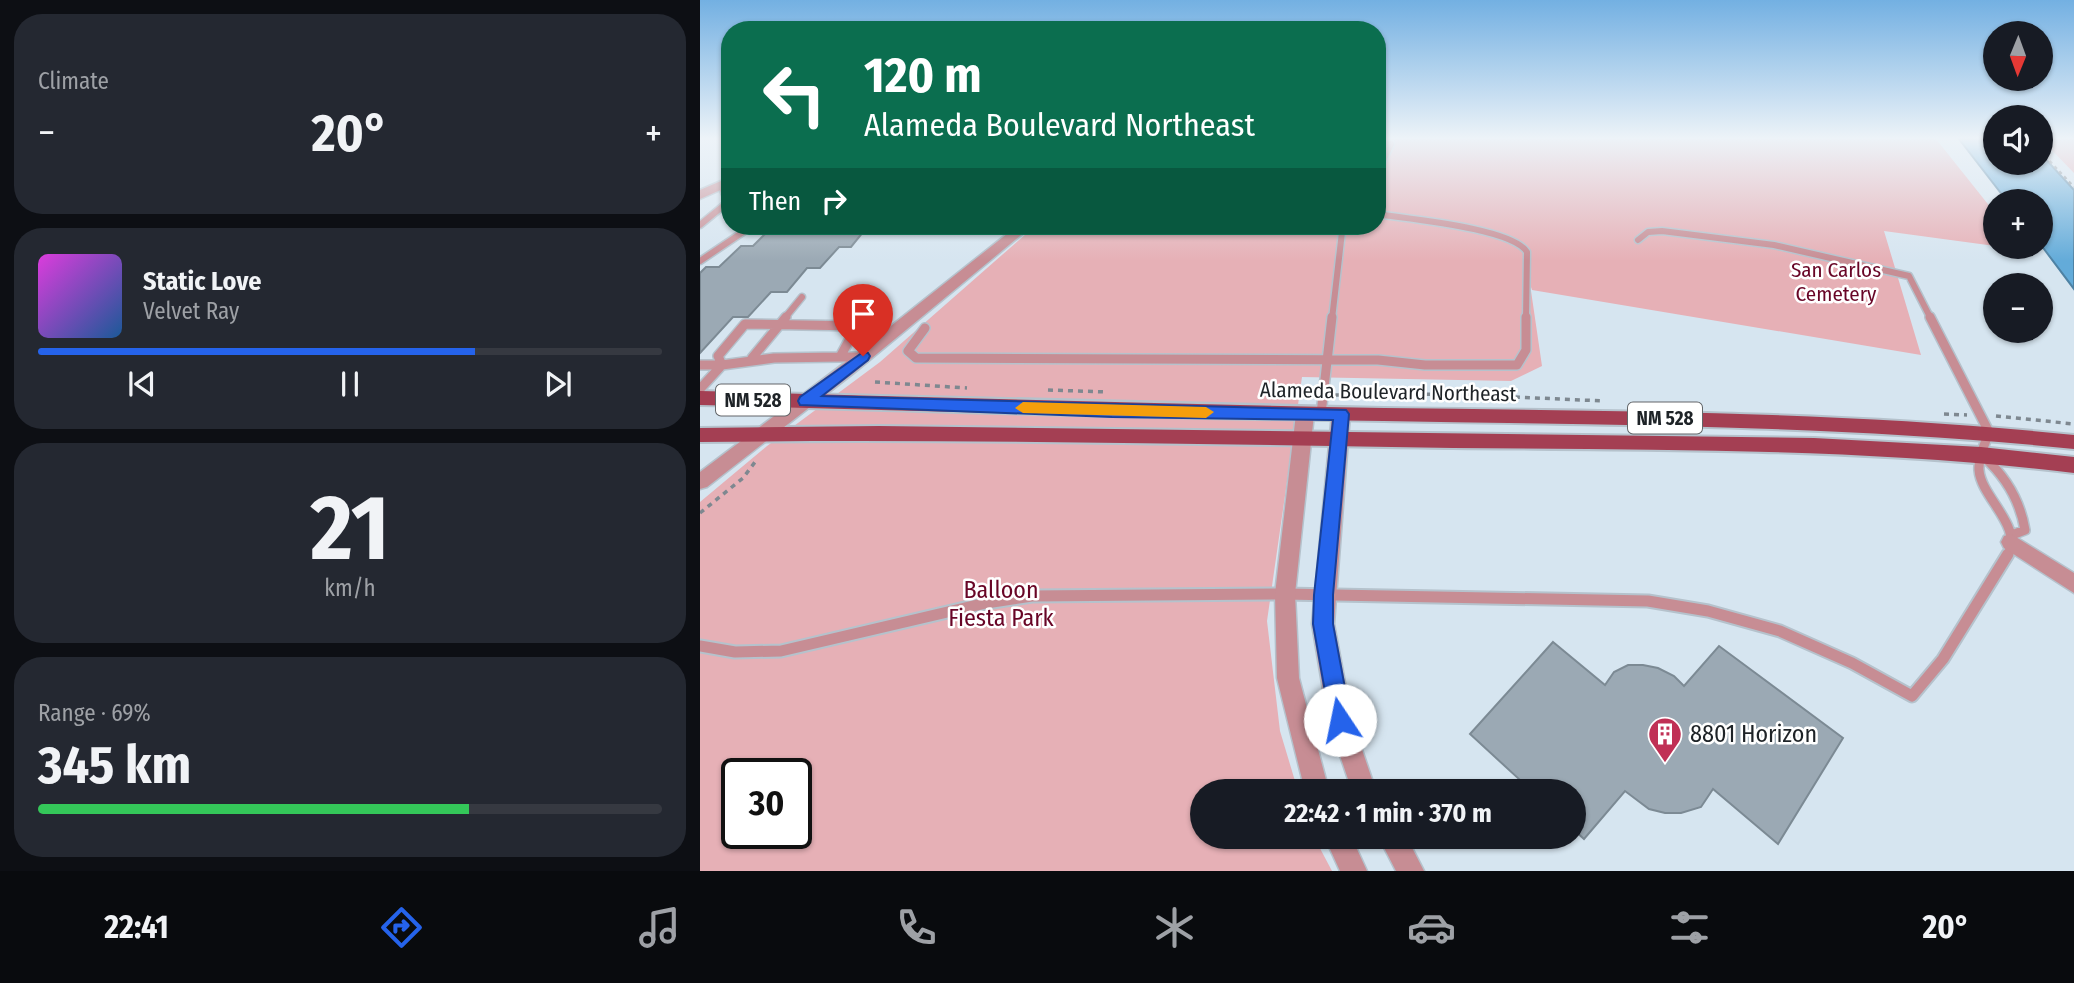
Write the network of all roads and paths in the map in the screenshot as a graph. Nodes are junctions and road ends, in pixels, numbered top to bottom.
1 (721, 186) edge
2 (701, 194) edge
3 (721, 208) edge
4 (1386, 215) edge
5 (700, 225) edge
6 (739, 235) edge
7 (1014, 235) edge
8 (1342, 235) edge
9 (1638, 240) dead end
10 (700, 261) edge
11 (802, 297) dead end
12 (778, 325) junction
13 (925, 328) dead end
14 (863, 356) junction
15 (752, 358) junction
16 (840, 358) junction
17 (1326, 360) junction
18 (700, 365) edge
19 (722, 365) junction
20 (700, 389) edge
21 (700, 398) edge
22 (806, 401) junction
23 (1313, 414) junction
24 (1341, 414) junction
25 (1989, 432) junction
26 (700, 435) edge
27 (760, 435) junction
28 (1302, 440) junction
29 (1338, 440) junction
30 (2074, 442) edge
31 (1981, 454) junction
32 (759, 457) dead end
33 (2074, 465) edge
34 (700, 482) edge
35 (700, 513) edge
36 (2012, 539) junction
37 (2074, 584) edge
38 (1285, 594) junction
39 (1323, 595) junction
40 (700, 646) edge
41 (1314, 779) edge
42 (1360, 779) edge
43 (1343, 849) edge
44 (1398, 849) edge
45 (1354, 871) edge
46 (1411, 871) edge

1 - 2 street
3 - 5 lane
4 - 17 lane
6 - 10 lane
7 - 14 street
8 - 17 lane
9 - 25 lane
11 - 12 lane
12 - 15 lane
12 - 16 lane
12 - 19 lane
13 - 17 lane
14 - 16 lane
14 - 22 street
15 - 16 lane
15 - 19 lane
17 - 23 lane
18 - 19 lane
19 - 20 lane
21 - 22 main road, Alameda Boulevard Northeast / NM 528
22 - 23 main road, Alameda Boulevard Northeast / NM 528
22 - 27 street
23 - 24 main road, Alameda Boulevard Northeast / NM 528
23 - 28 street
24 - 25 main road, Alameda Boulevard Northeast / NM 528
24 - 29 street
25 - 30 main road, Alameda Boulevard Northeast / NM 528
25 - 31 lane
26 - 27 main road, NM 528
27 - 28 main road, NM 528
27 - 34 street
28 - 29 main road, NM 528
28 - 38 street
29 - 31 main road, NM 528
29 - 39 street
31 - 33 main road, NM 528
31 - 36 lane
31 - 36 lane
32 - 35 path
36 - 37 street
36 - 39 lane
38 - 39 lane
38 - 40 lane
38 - 41 street
39 - 42 street
43 - 45 street
44 - 46 street

